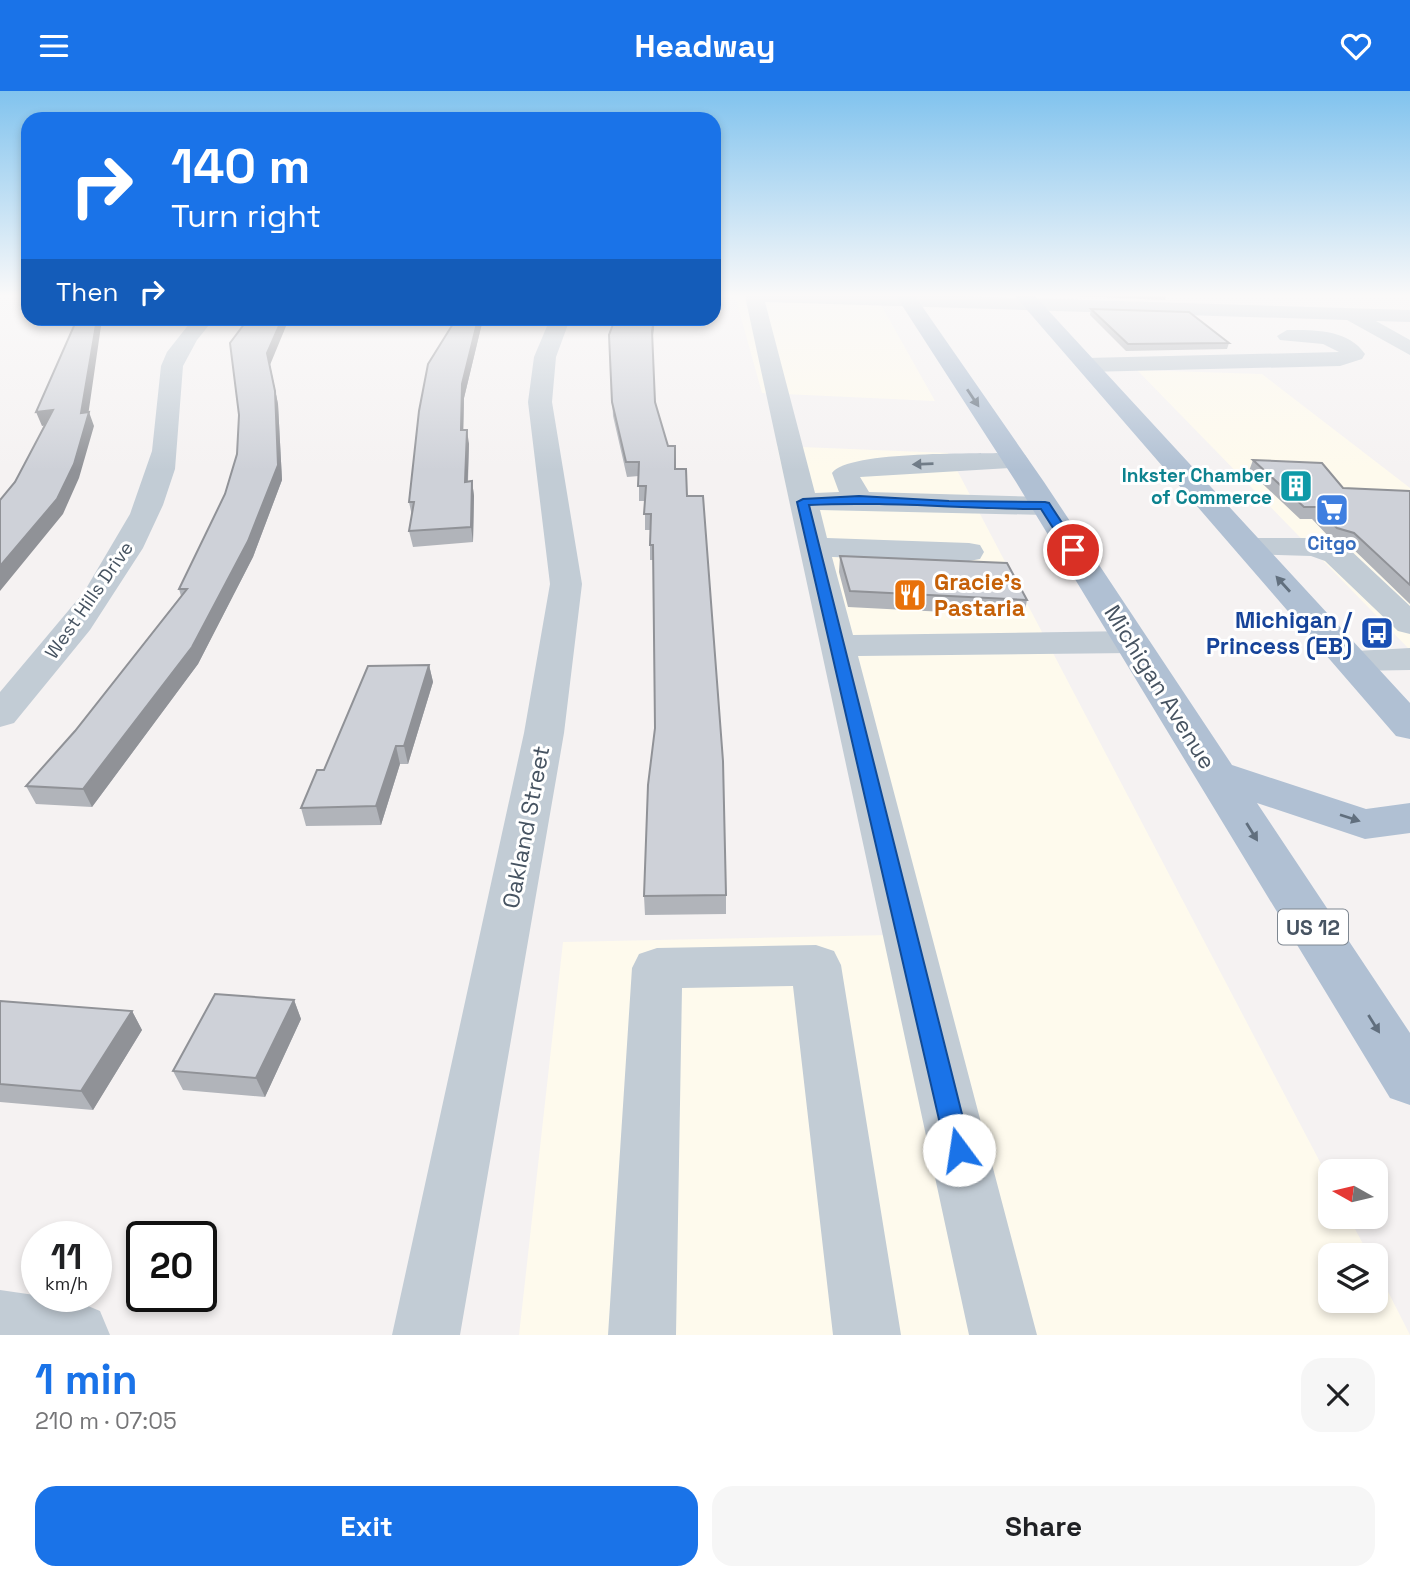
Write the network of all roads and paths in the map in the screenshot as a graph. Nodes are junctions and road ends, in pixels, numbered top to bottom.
1 (176, 354) edge
2 (546, 354) edge
3 (768, 354) edge
4 (944, 354) edge
5 (1076, 354) edge
6 (1249, 354) edge
7 (1354, 354) edge
8 (1257, 361) junction
9 (1086, 365) junction
10 (1016, 461) junction
11 (859, 499) junction
12 (803, 502) junction
13 (1045, 506) junction
14 (814, 547) junction
15 (1250, 547) junction
16 (969, 552) dead end
17 (1410, 624) edge
18 (1132, 642) junction
19 (838, 646) junction
20 (1410, 659) edge
21 (1351, 660) junction
22 (0, 715) edge
23 (1410, 727) edge
24 (1215, 774) junction
25 (1410, 818) edge
26 (1410, 1080) edge
27 (0, 1324) edge
28 (76, 1335) edge
29 (426, 1335) edge
30 (642, 1335) edge
31 (867, 1335) edge
32 (1003, 1335) edge

1 - 22 street, West Hills Drive
2 - 29 street, Oakland Street
3 - 12 street
4 -> 10 main road, Michigan Avenue / US 12
5 - 9 main road
6 - 8 street
7 - 8 street
8 - 9 street
9 - 15 main road
10 -> 11 street
10 - 13 main road, Michigan Avenue / US 12
11 - 12 street
11 - 13 street
12 - 14 street
13 - 18 main road, Michigan Avenue / US 12
14 - 16 street
14 - 19 street
15 - 17 street
21 -> 15 main road
18 - 19 street
18 - 24 main road, Michigan Avenue / US 12
19 - 32 street
20 - 21 street
21 - 23 main road
24 -> 25 main road
24 -> 26 main road, Michigan Avenue / US 12
27 - 28 street
30 - 31 street

